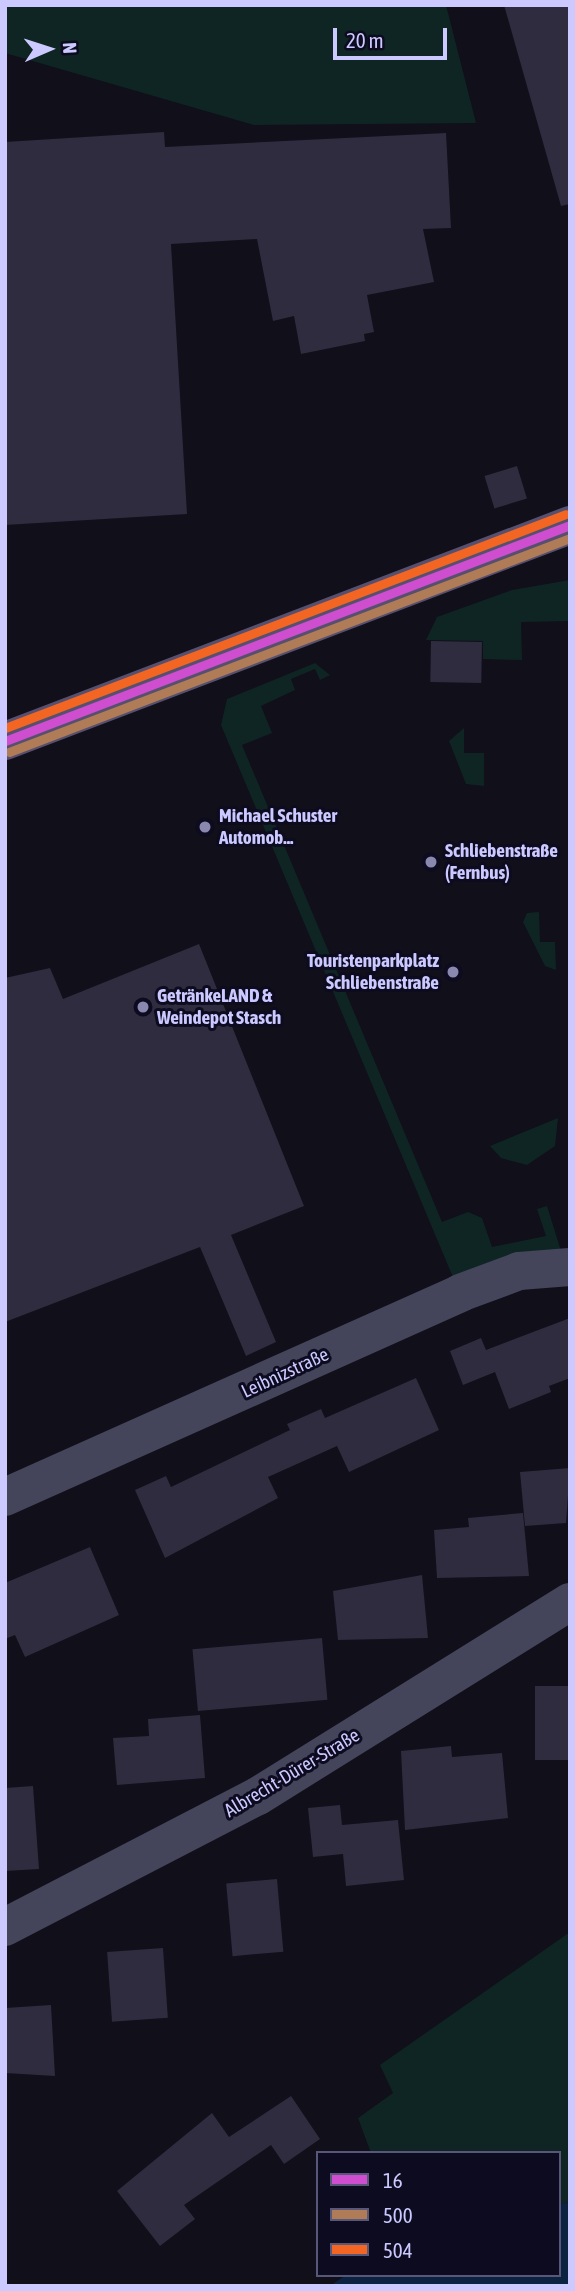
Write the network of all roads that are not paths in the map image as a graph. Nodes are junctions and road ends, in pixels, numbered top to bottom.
1 (570, 526) edge
2 (5, 741) edge
3 (570, 1267) edge
4 (5, 1497) edge
5 (570, 1602) edge
6 (5, 1927) edge

1 - 2 main road
3 - 4 street, Leibnizstraße
5 - 6 street, Albrecht-Dürer-Straße

